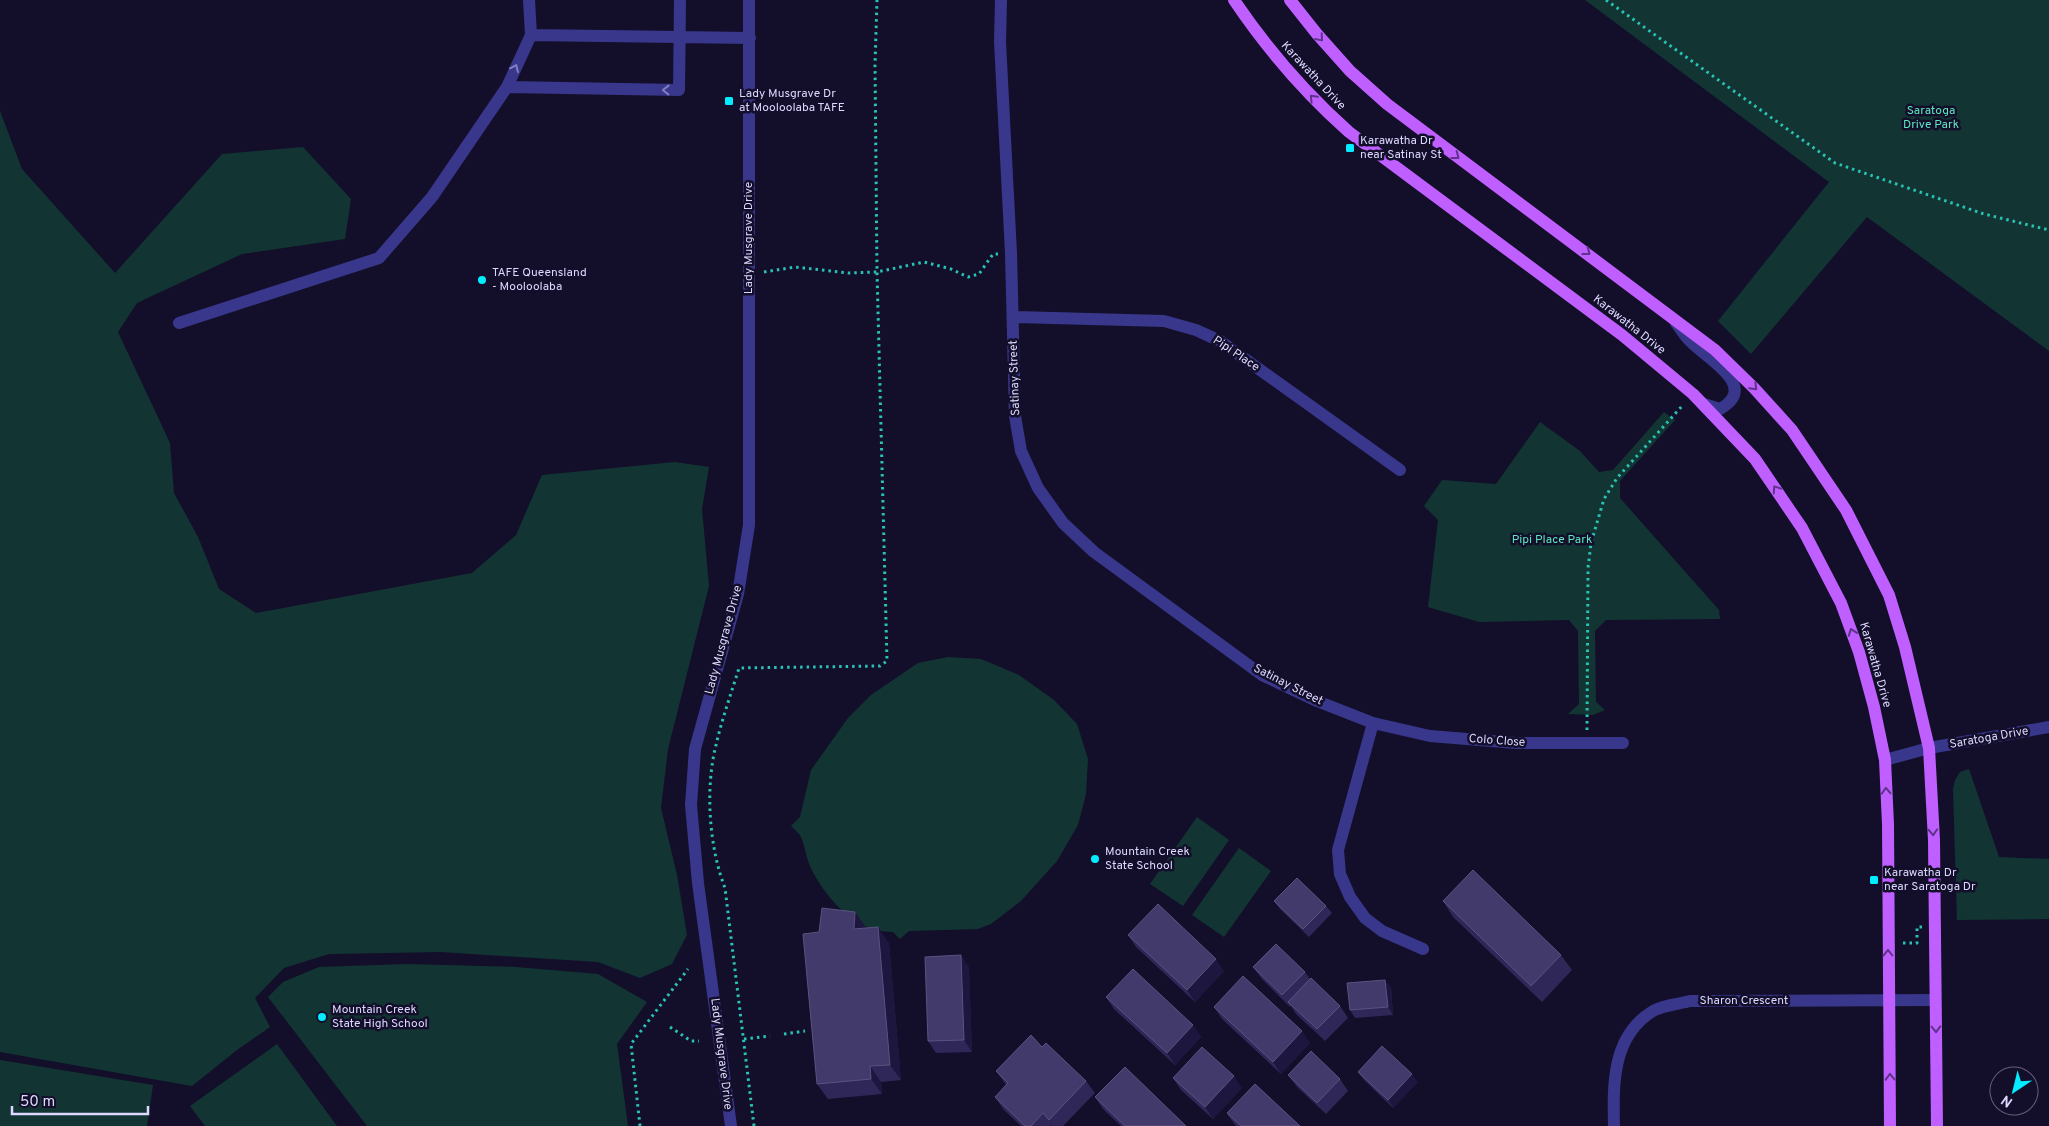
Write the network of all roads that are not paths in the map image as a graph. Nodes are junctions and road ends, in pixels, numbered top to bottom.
1 (529, 0) edge
2 (680, 0) edge
3 (750, 0) edge
4 (1001, 0) edge
5 (1234, 0) edge
6 (1290, 0) edge
7 (531, 35) junction
8 (681, 37) junction
9 (750, 38) junction
10 (507, 87) junction
11 (1013, 317) junction
12 (1672, 317) junction
13 (179, 323) dead end
14 (1704, 404) junction
15 (1400, 470) dead end
16 (1373, 723) junction
17 (2049, 727) edge
18 (1623, 743) dead end
19 (1929, 748) junction
20 (1884, 760) junction
21 (1423, 948) dead end
22 (1935, 1000) junction
23 (1889, 1002) junction
24 (730, 1126) edge
25 (1614, 1126) edge
26 (1890, 1126) edge
27 (1937, 1126) edge

1 - 7 street
2 - 8 street
3 - 9 street, Lady Musgrave Drive
4 - 11 street, Satinay Street
14 -> 5 main road, Karawatha Drive
6 -> 12 main road
7 - 8 street
10 -> 7 street
8 - 9 street
8 -> 10 street
9 - 24 street, Lady Musgrave Drive
10 - 13 street
11 - 15 street, Pipi Place
11 - 16 street, Satinay Street
12 - 14 street
12 -> 19 main road
20 -> 14 main road, Karawatha Drive
16 - 18 street, Colo Close
16 - 21 street
17 - 19 street, Saratoga Drive
19 - 20 street
19 -> 22 main road
23 -> 20 main road, Karawatha Drive
22 - 23 street, Sharon Crescent
22 -> 27 main road
23 - 25 street, Sharon Crescent
26 -> 23 main road, Karawatha Drive

